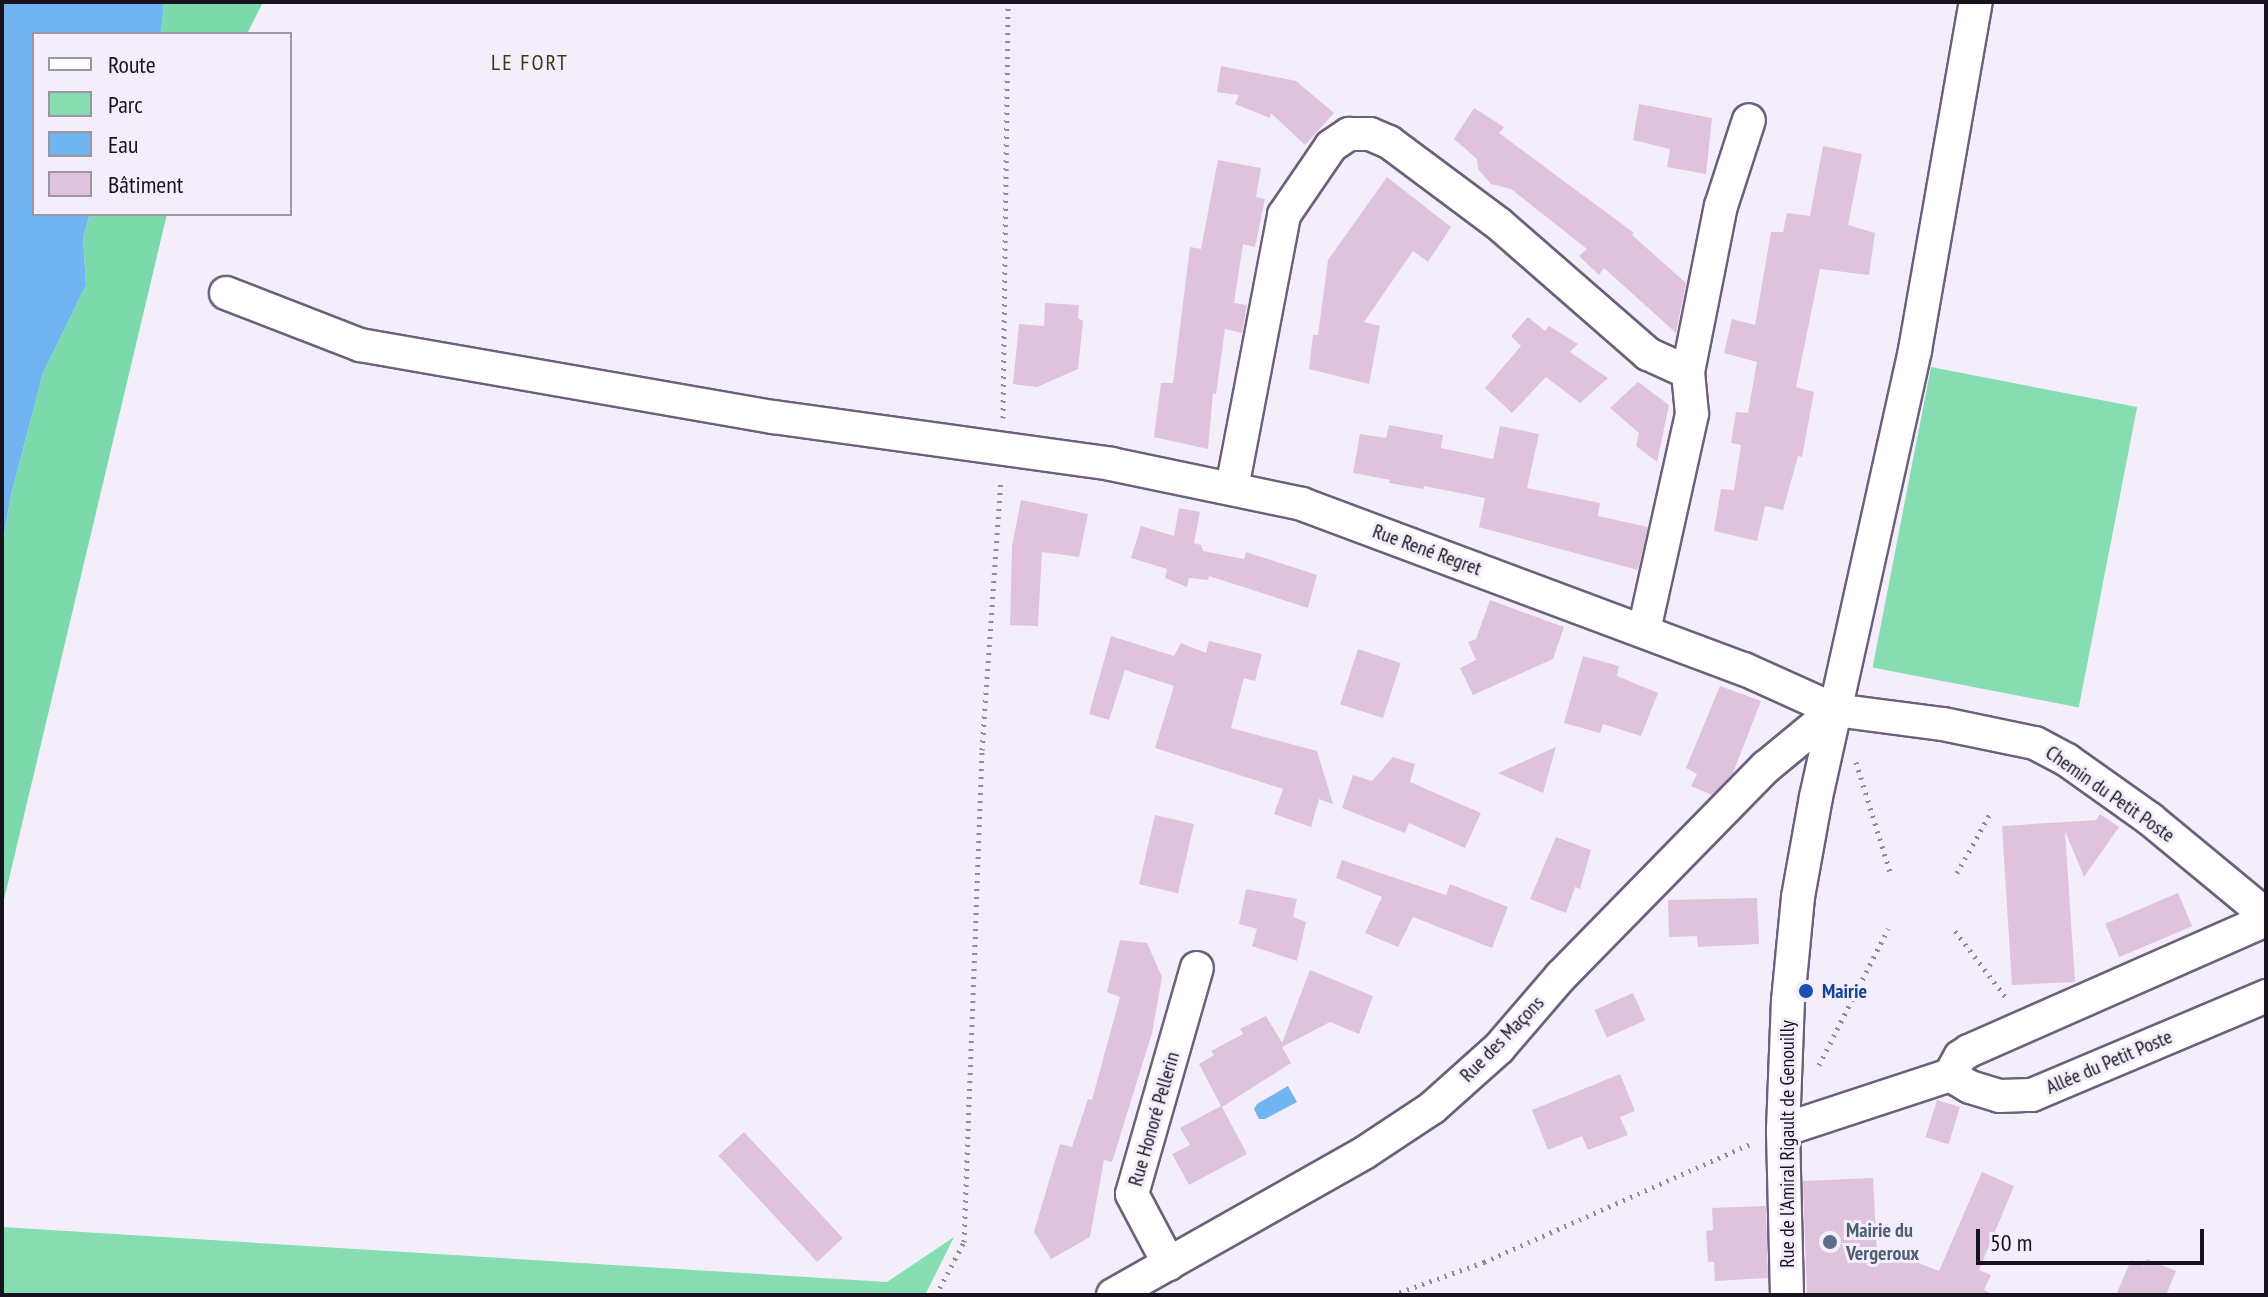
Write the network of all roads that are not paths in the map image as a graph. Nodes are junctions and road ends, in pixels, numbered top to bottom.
1 (1976, 2) edge
2 (1749, 120) dead end
3 (226, 293) dead end
4 (1688, 372) junction
5 (1232, 488) junction
6 (1644, 631) junction
7 (1835, 710) junction
8 (2266, 918) edge
9 (1197, 968) dead end
10 (2266, 996) edge
11 (1950, 1075) junction
12 (1783, 1130) junction
13 (1169, 1264) junction
14 (1113, 1295) edge
15 (1787, 1295) edge

1 - 7 street, Rue de l'Amiral Rigault de Genouilly
2 - 4 street
3 - 5 street, Rue René Regret
4 - 5 street
4 - 6 street
5 - 6 street, Rue René Regret
6 - 7 street, Rue René Regret
7 - 8 street, Chemin du Petit Poste
7 - 12 street, Rue de l'Amiral Rigault de Genouilly
7 - 13 street, Rue des Maçons
8 - 11 street
9 - 13 street, Rue Honoré Pellerin
10 - 11 street, Allée du Petit Poste
11 - 12 street
12 - 15 street, Rue de l'Amiral Rigault de Genouilly
13 - 14 street, Rue des Maçons

